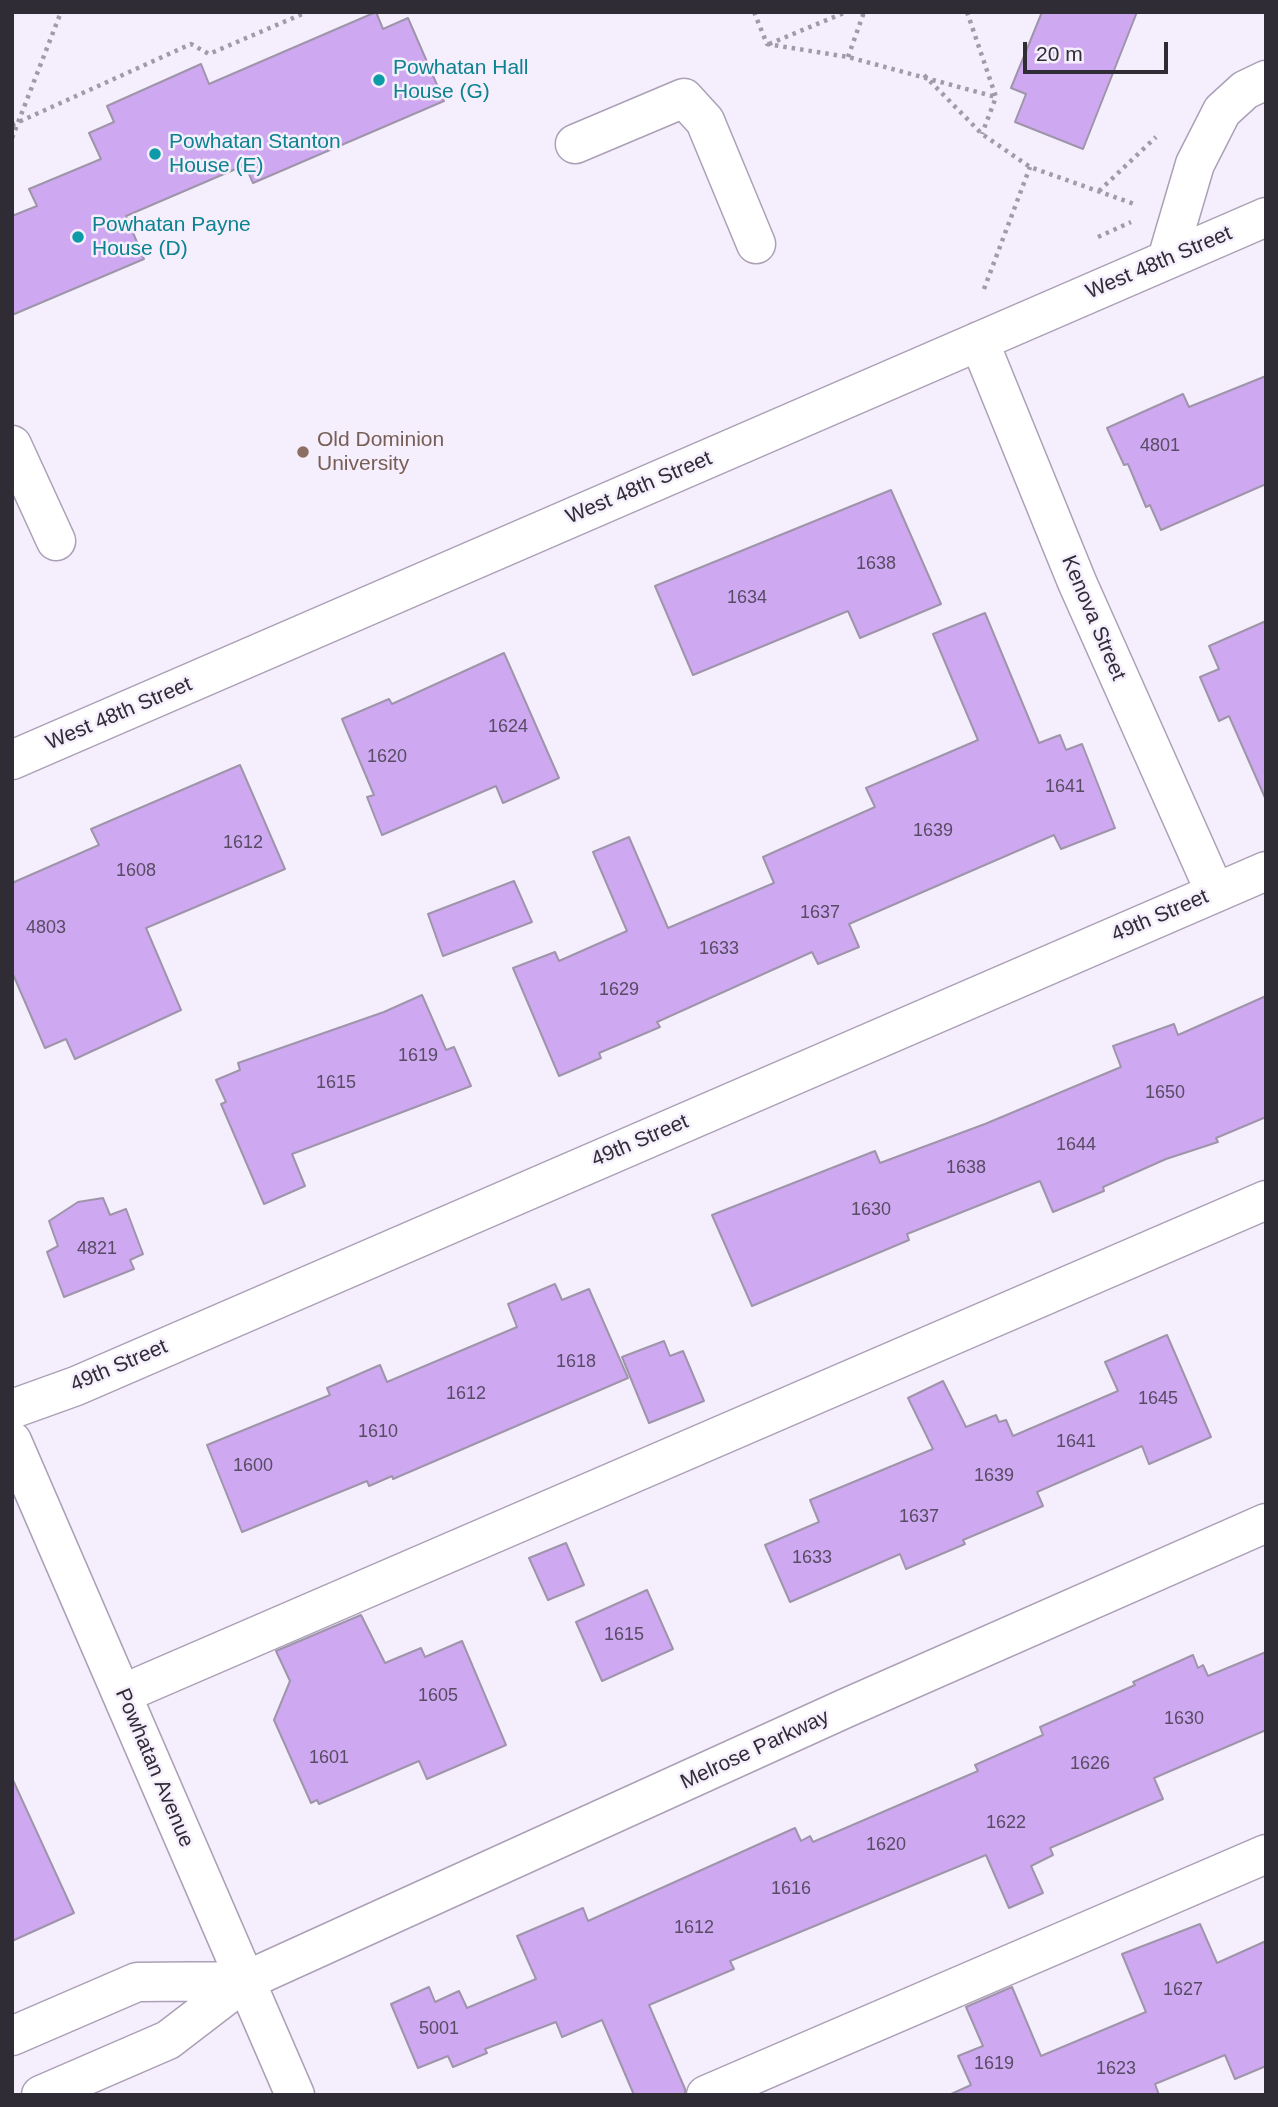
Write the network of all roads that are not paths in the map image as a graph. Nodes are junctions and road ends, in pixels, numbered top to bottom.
1 (1266, 80) edge
2 (575, 144) dead end
3 (1266, 217) edge
4 (756, 244) dead end
5 (1167, 259) junction
6 (979, 341) junction
7 (12, 445) edge
8 (56, 541) dead end
9 (12, 760) edge
10 (1266, 871) edge
11 (1214, 892) junction
12 (1266, 1200) edge
13 (12, 1409) edge
14 (12, 1441) edge
15 (1266, 1523) edge
16 (122, 1694) junction
17 (1266, 1854) edge
18 (245, 1981) junction
19 (12, 2036) edge
20 (41, 2095) edge
21 (295, 2095) edge
22 (706, 2095) edge

1 - 5 street
2 - 4 street
3 - 5 street, West 48th Street
5 - 6 street, West 48th Street
6 - 9 street, West 48th Street
6 - 11 street, Kenova Street
7 - 8 street
10 - 11 street, 49th Street
11 - 13 street, 49th Street
12 - 16 street
14 - 16 street, Powhatan Avenue
15 - 18 street, Melrose Parkway
16 - 18 street, Powhatan Avenue
17 - 22 street
18 - 19 street, Melrose Parkway
18 - 20 street, Melrose Parkway
18 - 21 street, Powhatan Avenue

